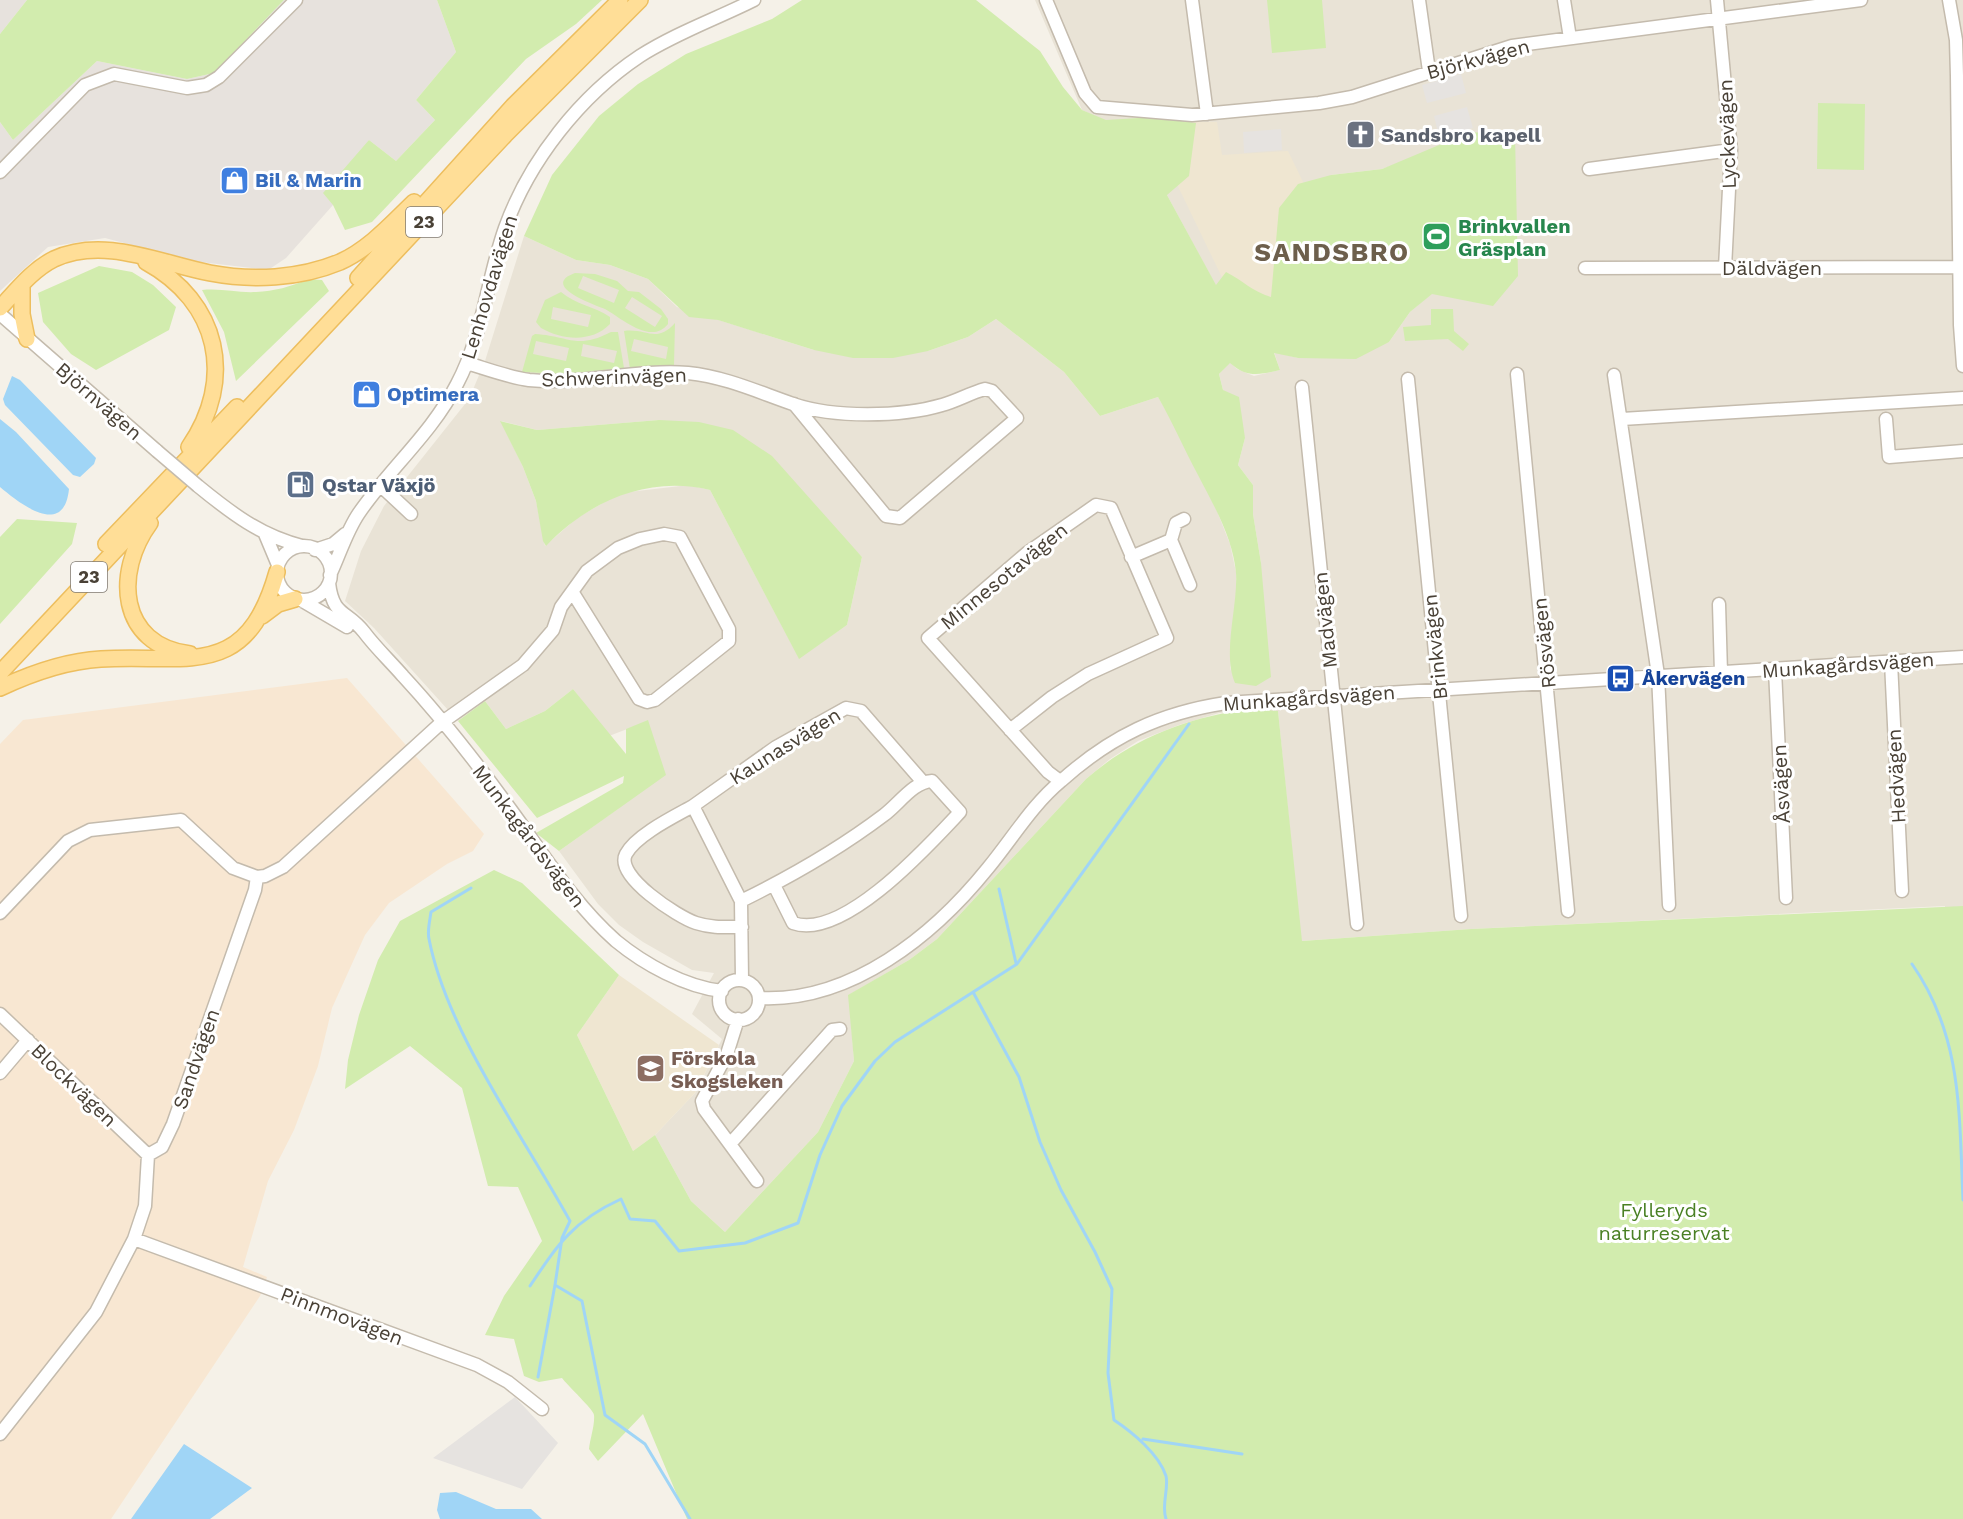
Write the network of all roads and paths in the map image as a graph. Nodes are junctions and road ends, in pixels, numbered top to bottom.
1 (296, 0) edge
2 (620, 0) edge
3 (640, 0) edge
4 (754, 0) edge
5 (1046, 0) edge
6 (1192, 0) edge
7 (1419, 0) edge
8 (1564, 0) edge
9 (1717, 0) edge
10 (1861, 0) edge
11 (1949, 0) edge
12 (1721, 19) junction
13 (1570, 38) junction
14 (1429, 71) junction
15 (1207, 114) junction
16 (472, 150) junction
17 (1731, 150) junction
18 (1589, 169) dead end
19 (0, 172) edge
20 (133, 254) junction
21 (1959, 267) junction
22 (1586, 268) dead end
23 (1725, 268) junction
24 (22, 285) junction
25 (0, 308) edge
26 (0, 314) edge
27 (27, 339) junction
28 (467, 363) junction
29 (1963, 366) edge
30 (1517, 374) dead end
31 (1614, 375) dead end
32 (1408, 378) dead end
33 (1302, 387) dead end
34 (1963, 398) edge
35 (794, 404) junction
36 (1622, 419) junction
37 (1886, 419) dead end
38 (1963, 451) edge
39 (174, 481) junction
40 (381, 486) junction
41 (411, 514) dead end
42 (1184, 519) dead end
43 (348, 531) junction
44 (265, 534) junction
45 (1172, 540) junction
46 (311, 548) junction
47 (1131, 557) junction
48 (278, 569) junction
49 (329, 578) junction
50 (1190, 585) dead end
51 (573, 593) junction
52 (298, 599) junction
53 (1719, 604) dead end
54 (262, 616) junction
55 (368, 639) junction
56 (202, 656) junction
57 (1963, 657) edge
58 (0, 658) edge
59 (1891, 662) junction
60 (1775, 670) junction
61 (1721, 672) junction
62 (0, 673) edge
63 (1658, 675) junction
64 (1548, 682) junction
65 (0, 688) edge
66 (1439, 689) junction
67 (1332, 697) junction
68 (441, 723) junction
69 (1010, 730) junction
70 (922, 781) junction
71 (1060, 781) junction
72 (693, 806) junction
73 (257, 877) junction
74 (774, 885) junction
75 (1902, 891) dead end
76 (1786, 898) dead end
77 (741, 901) junction
78 (1669, 905) dead end
79 (1568, 911) dead end
80 (0, 913) edge
81 (1461, 916) dead end
82 (1357, 924) dead end
83 (742, 927) junction
84 (742, 980) junction
85 (722, 991) junction
86 (759, 998) junction
87 (0, 1014) edge
88 (738, 1019) junction
89 (840, 1029) dead end
90 (28, 1040) junction
91 (0, 1072) edge
92 (729, 1144) junction
93 (148, 1155) junction
94 (757, 1181) dead end
95 (134, 1239) junction
96 (542, 1409) dead end
97 (0, 1434) edge

1 - 19 street
2 - 16 main road, 23
3 - 39 main road, 23
4 - 28 street, Lenhovdavägen
5 - 15 street, Björkvägen
6 - 15 street
7 - 14 street
8 - 13 street
9 - 12 street, Lyckevägen
10 - 12 street, Björkvägen
11 - 21 street
12 - 13 street, Björkvägen
12 - 17 street, Lyckevägen
13 - 14 street, Björkvägen
14 - 15 street, Björkvägen
16 - 20 main road
16 - 39 main road, 23
17 - 18 street
17 - 23 street, Lyckevägen
20 - 24 main road
20 - 39 main road
21 - 23 street, Däldvägen
21 - 29 street
22 - 23 street, Däldvägen
24 - 25 main road
24 - 27 main road
26 - 27 street, Björnvägen
27 - 44 street, Björnvägen, bridge
28 - 35 street, Schwerinvägen
28 - 40 street, Lenhovdavägen
30 - 64 street, Rösvägen
31 - 36 street
32 - 66 street, Brinkvägen
33 - 67 street, Madvägen
34 - 36 street
35 - 35 street, Schwerinvägen
36 - 63 street
37 - 38 street
39 - 56 main road
39 - 58 main road, 23
39 - 62 main road, 23
40 - 41 street
40 - 43 street, Lenhovdavägen
42 - 45 street
43 - 46 street, Lenhovdavägen
43 - 49 street, Lenhovdavägen
44 - 46 street
44 - 48 street
45 - 47 street
45 - 50 street
46 - 48 street
46 - 49 street
47 - 69 street, Minnesotavägen
47 - 69 street, Minnesotavägen
48 - 52 street
48 - 54 main road
49 - 52 street
49 - 55 street, Munkagårdsvägen
51 - 51 street
51 - 68 street
52 - 54 main road
52 - 55 street, Munkagårdsvägen
53 - 61 street
54 - 56 main road
55 - 68 street, Munkagårdsvägen
56 - 65 main road
57 - 59 street, Munkagårdsvägen
59 - 60 street, Munkagårdsvägen
59 - 75 street, Hedvägen
60 - 61 street, Munkagårdsvägen
60 - 76 street, Åsvägen
61 - 63 street, Munkagårdsvägen
63 - 64 street, Munkagårdsvägen
63 - 78 street
64 - 66 street, Munkagårdsvägen
64 - 79 street, Rösvägen
66 - 67 street, Munkagårdsvägen
66 - 81 street, Brinkvägen
67 - 71 street, Munkagårdsvägen
67 - 82 street, Madvägen
68 - 73 street
68 - 85 street, Munkagårdsvägen
69 - 71 street, Minnesotavägen
70 - 72 street, Kaunasvägen
70 - 74 street
70 - 74 street, Kaunasvägen
71 - 86 street, Munkagårdsvägen
72 - 77 street
72 - 83 street, Kaunasvägen
73 - 80 street
73 - 93 street, Sandvägen
74 - 77 street
77 - 83 street
83 - 84 street
84 - 85 street
84 - 86 street
85 - 88 street
86 - 88 street
87 - 90 street, Blockvägen
88 - 92 street
89 - 92 street
90 - 91 street
90 - 93 street, Blockvägen
92 - 94 street
93 - 95 street
95 - 96 street, Pinnmovägen
95 - 97 street

